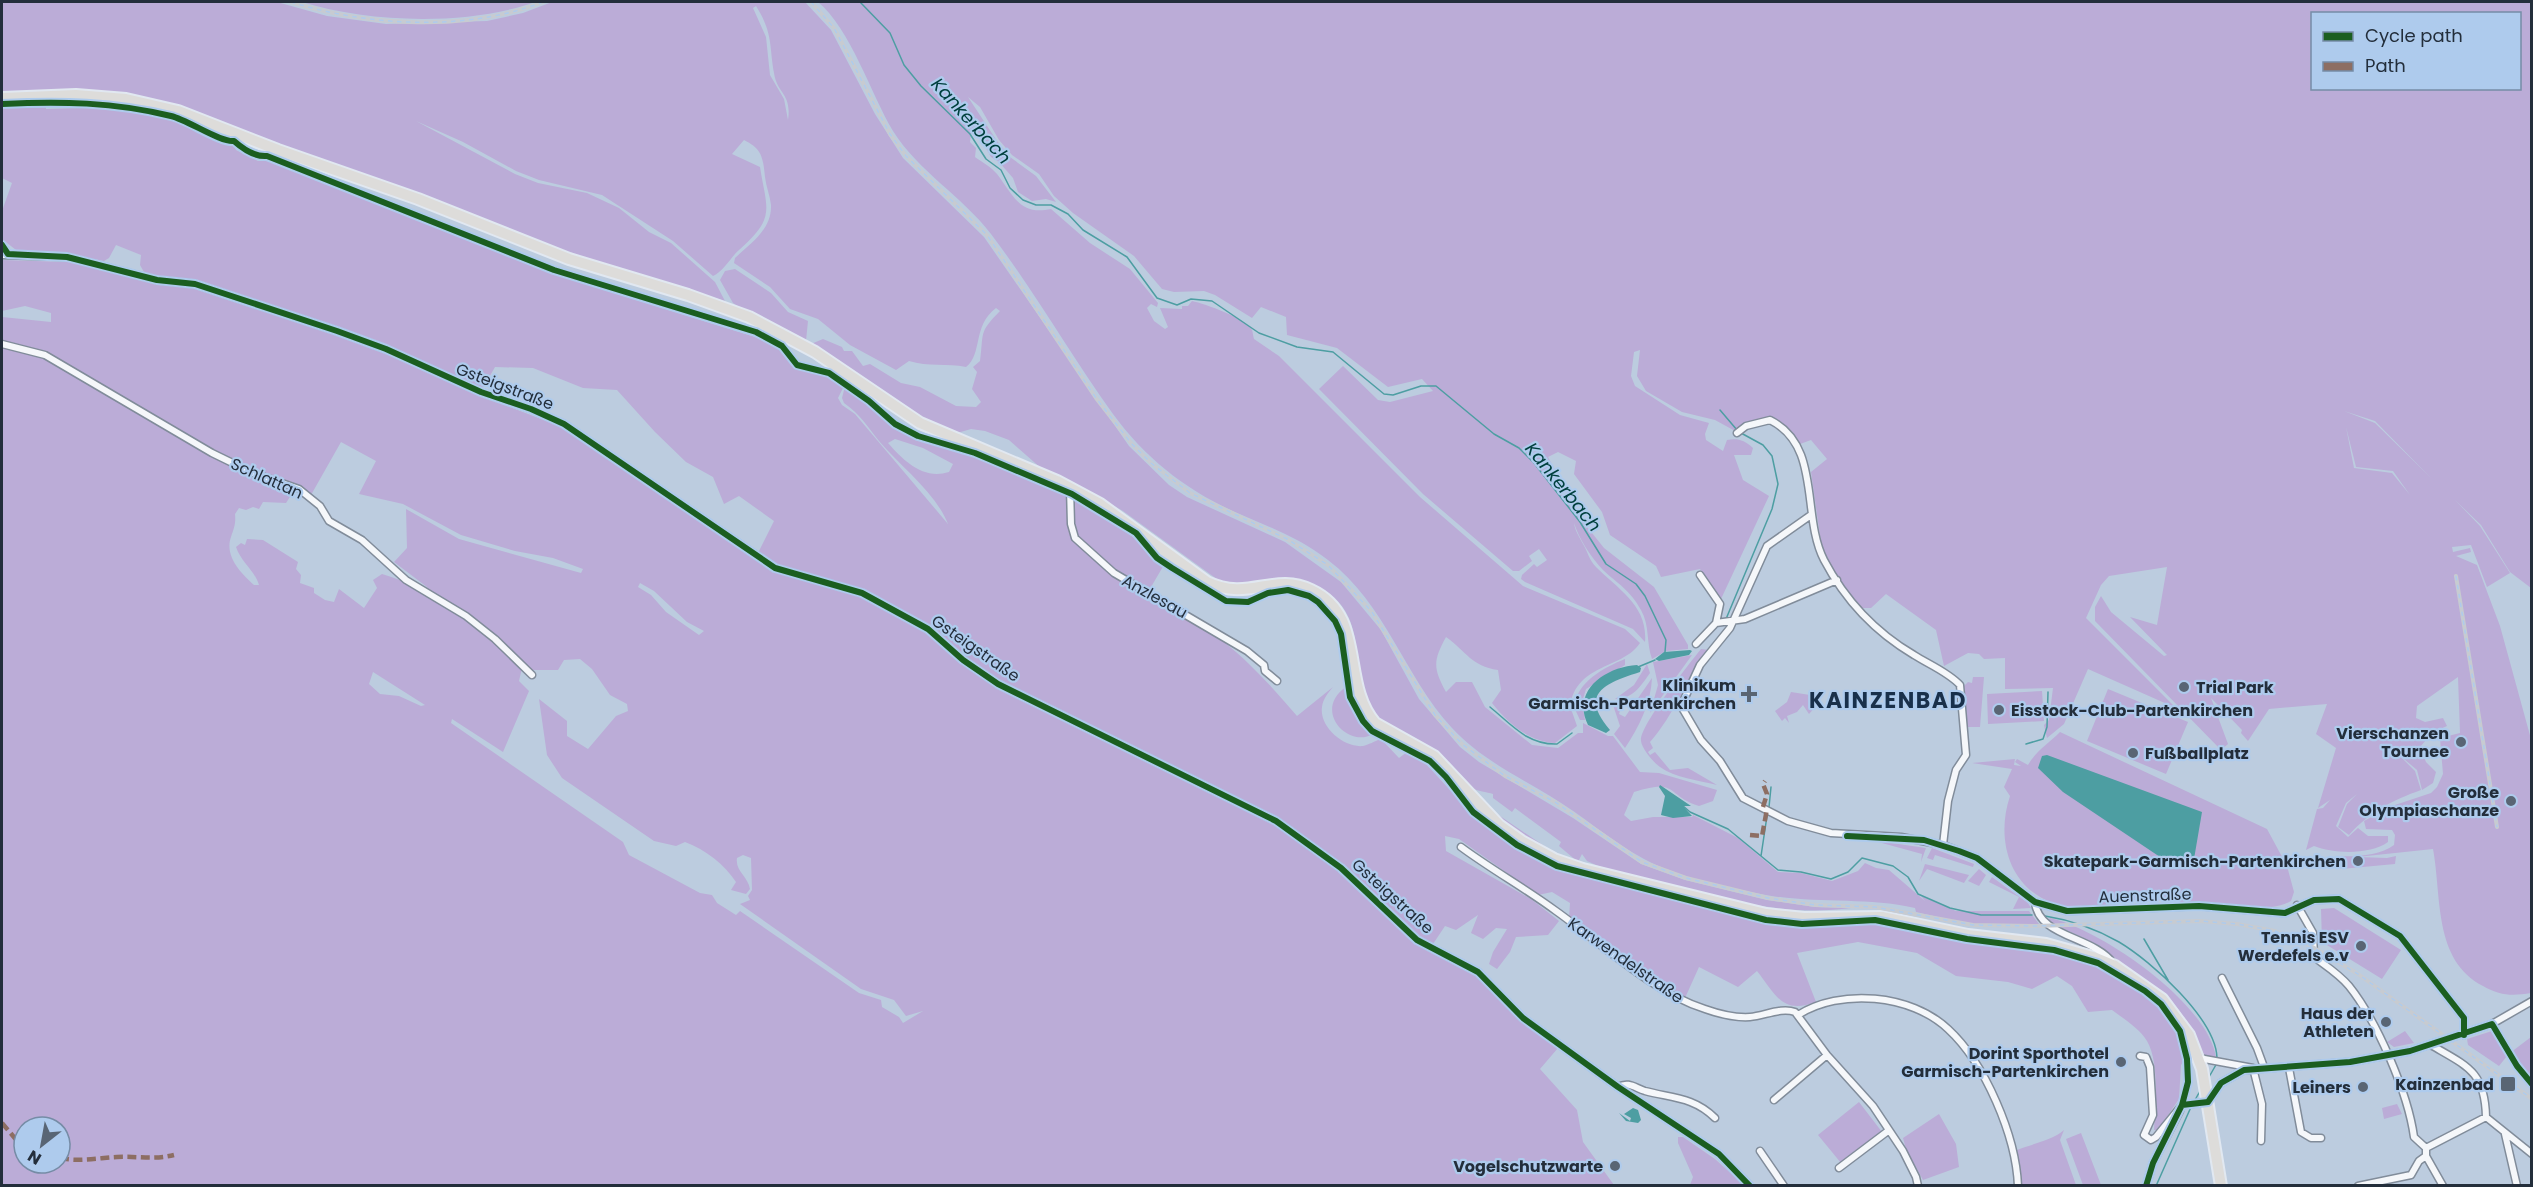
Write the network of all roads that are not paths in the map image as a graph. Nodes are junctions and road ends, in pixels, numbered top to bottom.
1 (2, 98) edge
2 (2, 245) edge
3 (5, 255) edge
4 (2, 344) edge
5 (1739, 432) dead end
6 (1070, 488) junction
7 (1811, 514) junction
8 (1700, 575) dead end
9 (1837, 580) junction
10 (1731, 621) junction
11 (1718, 623) junction
12 (1696, 644) dead end
13 (532, 675) dead end
14 (1276, 681) dead end
15 (1943, 845) junction
16 (1461, 847) dead end
17 (2036, 902) junction
18 (2297, 905) junction
19 (2115, 966) junction
20 (2222, 978) dead end
21 (2532, 1001) edge
22 (1798, 1016) junction
23 (2463, 1035) junction
24 (2431, 1045) junction
25 (1827, 1055) junction
26 (2387, 1055) junction
27 (2140, 1056) dead end
28 (2199, 1058) junction
29 (2264, 1067) junction
30 (2253, 1068) junction
31 (2289, 1068) junction
32 (1618, 1087) junction
33 (1773, 1100) dead end
34 (2204, 1103) junction
35 (2184, 1104) junction
36 (2486, 1117) junction
37 (1715, 1118) dead end
38 (1888, 1131) junction
39 (2505, 1133) junction
40 (2322, 1138) dead end
41 (2261, 1141) dead end
42 (2520, 1145) junction
43 (2426, 1148) junction
44 (1760, 1150) dead end
45 (2532, 1154) edge
46 (2426, 1156) junction
47 (2508, 1156) junction
48 (1839, 1168) dead end
49 (1750, 1185) edge
50 (1784, 1185) edge
51 (1918, 1185) edge
52 (2018, 1185) edge
53 (2146, 1185) edge
54 (2221, 1185) edge
55 (2358, 1185) edge
56 (2443, 1185) edge
57 (2517, 1185) edge

1 - 6 main road
2 - 3 street
3 - 32 street, Gsteigstraße
4 - 13 street, Schlattan
5 - 7 street
6 - 14 street, Anzlesau
6 - 19 main road
7 - 9 street
7 - 10 street
8 - 11 street
9 - 10 street
9 - 15 street
10 - 11 street
10 - 15 street, Auenstraße
11 - 12 street
15 - 17 street, Auenstraße
16 - 22 street, Karwendelstraße
17 - 18 street, Auenstraße
17 - 19 street
18 - 23 street, Auenstraße
18 - 26 street
19 - 28 main road
20 - 29 street
21 - 23 street
22 - 25 street
22 - 52 street
23 - 24 street
24 - 26 street
24 - 36 street
25 - 33 street
25 - 38 street
26 - 31 street
26 - 43 street
27 - 35 street
28 - 30 street
28 - 34 main road
29 - 30 street
29 - 31 street
30 - 34 street
30 - 41 street
31 - 40 street
32 - 37 street, Gsteigstraße
32 - 49 street, Gsteigstraße
34 - 35 street
34 - 54 main road
35 - 53 street
36 - 39 street
36 - 43 street
38 - 48 street
38 - 51 street
39 - 42 street
39 - 47 street
42 - 45 street
42 - 47 street
43 - 46 street
44 - 50 street
46 - 55 street
46 - 56 street
47 - 57 street

